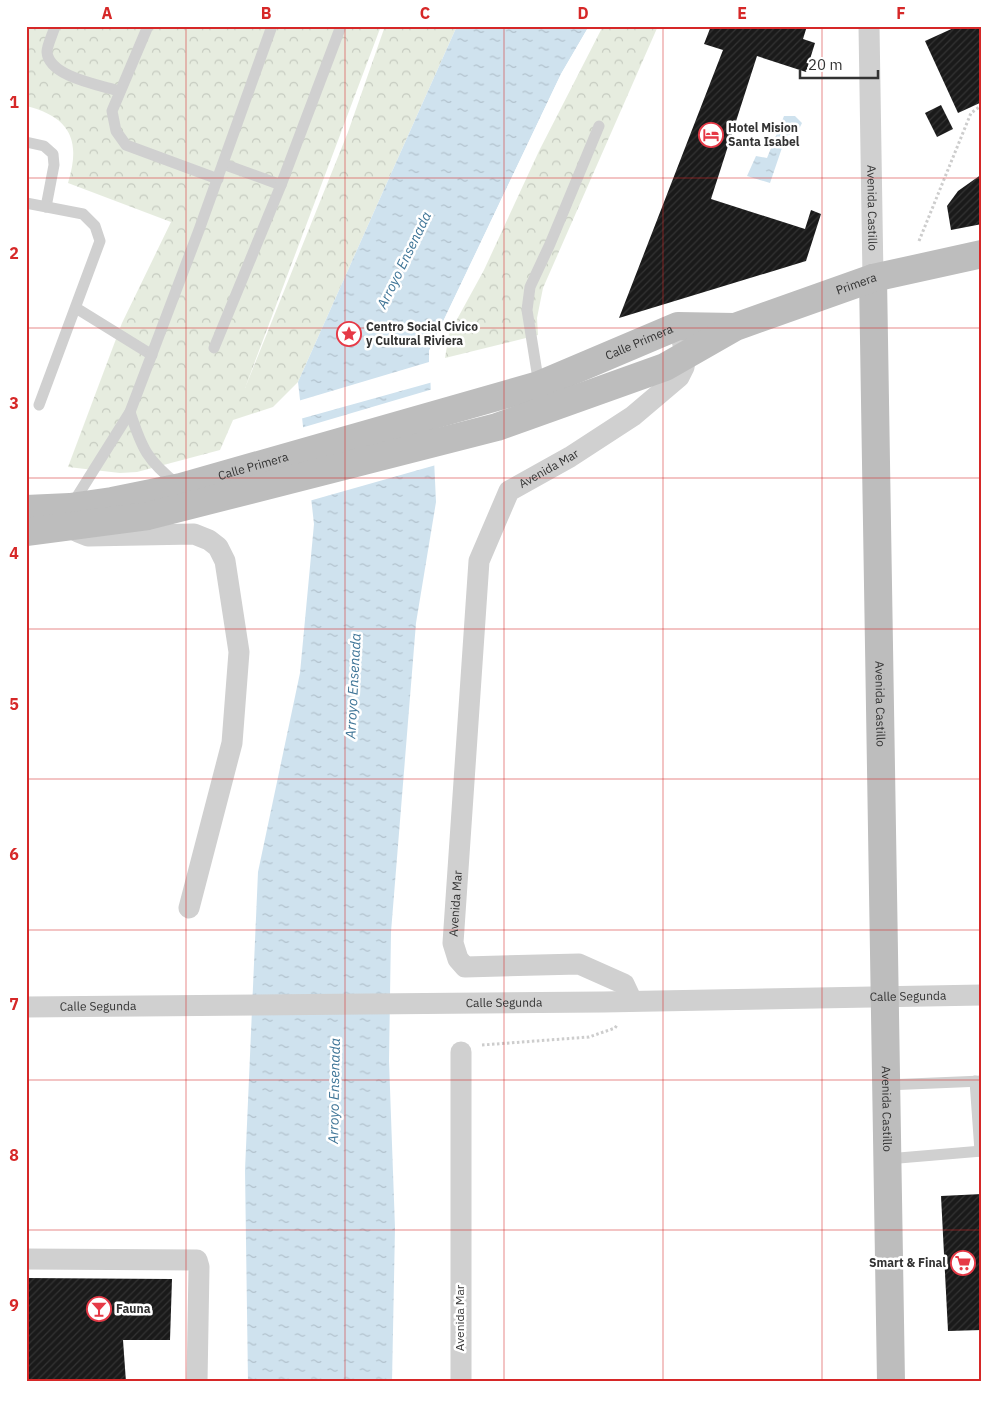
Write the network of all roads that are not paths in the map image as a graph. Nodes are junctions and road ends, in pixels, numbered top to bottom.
1 (55, 26) edge
2 (148, 26) edge
3 (272, 26) edge
4 (341, 26) edge
5 (869, 26) edge
6 (119, 90) junction
7 (599, 126) dead end
8 (26, 142) edge
9 (223, 164) junction
10 (218, 179) junction
11 (282, 185) junction
12 (26, 203) edge
13 (46, 207) junction
14 (982, 254) edge
15 (872, 278) junction
16 (76, 308) junction
17 (678, 326) junction
18 (735, 327) junction
19 (214, 348) dead end
20 (152, 355) junction
21 (686, 355) junction
22 (539, 385) junction
23 (39, 405) dead end
24 (130, 412) junction
25 (230, 485) junction
26 (190, 496) junction
27 (26, 508) edge
28 (71, 516) junction
29 (26, 532) edge
30 (189, 908) dead end
31 (982, 995) edge
32 (885, 997) junction
33 (632, 1001) junction
34 (26, 1007) edge
35 (461, 1052) road end
36 (978, 1081) edge
37 (886, 1085) junction
38 (981, 1151) edge
39 (887, 1158) junction
40 (26, 1259) edge
41 (197, 1382) edge
42 (461, 1382) edge
43 (891, 1382) edge

1 - 6 lane
2 - 6 lane
3 - 9 lane
4 - 11 lane
5 - 15 street, Avenida Castillo
6 - 10 lane
7 - 22 lane
8 - 13 lane
9 - 10 lane
9 - 11 lane
10 - 20 lane
11 - 19 lane
12 - 13 lane
13 - 16 lane
14 - 15 main road, Primera
15 - 18 main road, Primera
15 - 32 main road, Avenida Castillo
16 - 20 lane
16 - 23 lane
17 - 18 main road, Calle Primera
17 - 21 street
17 - 22 main road, Calle Primera
18 - 21 main road, Calle Primera
20 - 24 lane
21 - 25 main road, Calle Primera
21 - 33 street, Avenida Mar
22 - 25 main road, Calle Primera
24 - 26 lane
24 - 28 lane
25 - 26 main road, Calle Primera
26 - 28 main road, Calle Primera
27 - 28 main road, Calle Primera
28 - 29 main road
28 - 30 street
31 - 32 street, Calle Segunda
32 - 33 street, Calle Segunda
32 - 37 main road, Avenida Castillo
33 - 34 street, Calle Segunda
35 - 42 street, Avenida Mar
36 - 37 lane
36 - 38 lane
37 - 39 main road, Avenida Castillo
38 - 39 lane
39 - 43 main road, Avenida Castillo
40 - 41 street

